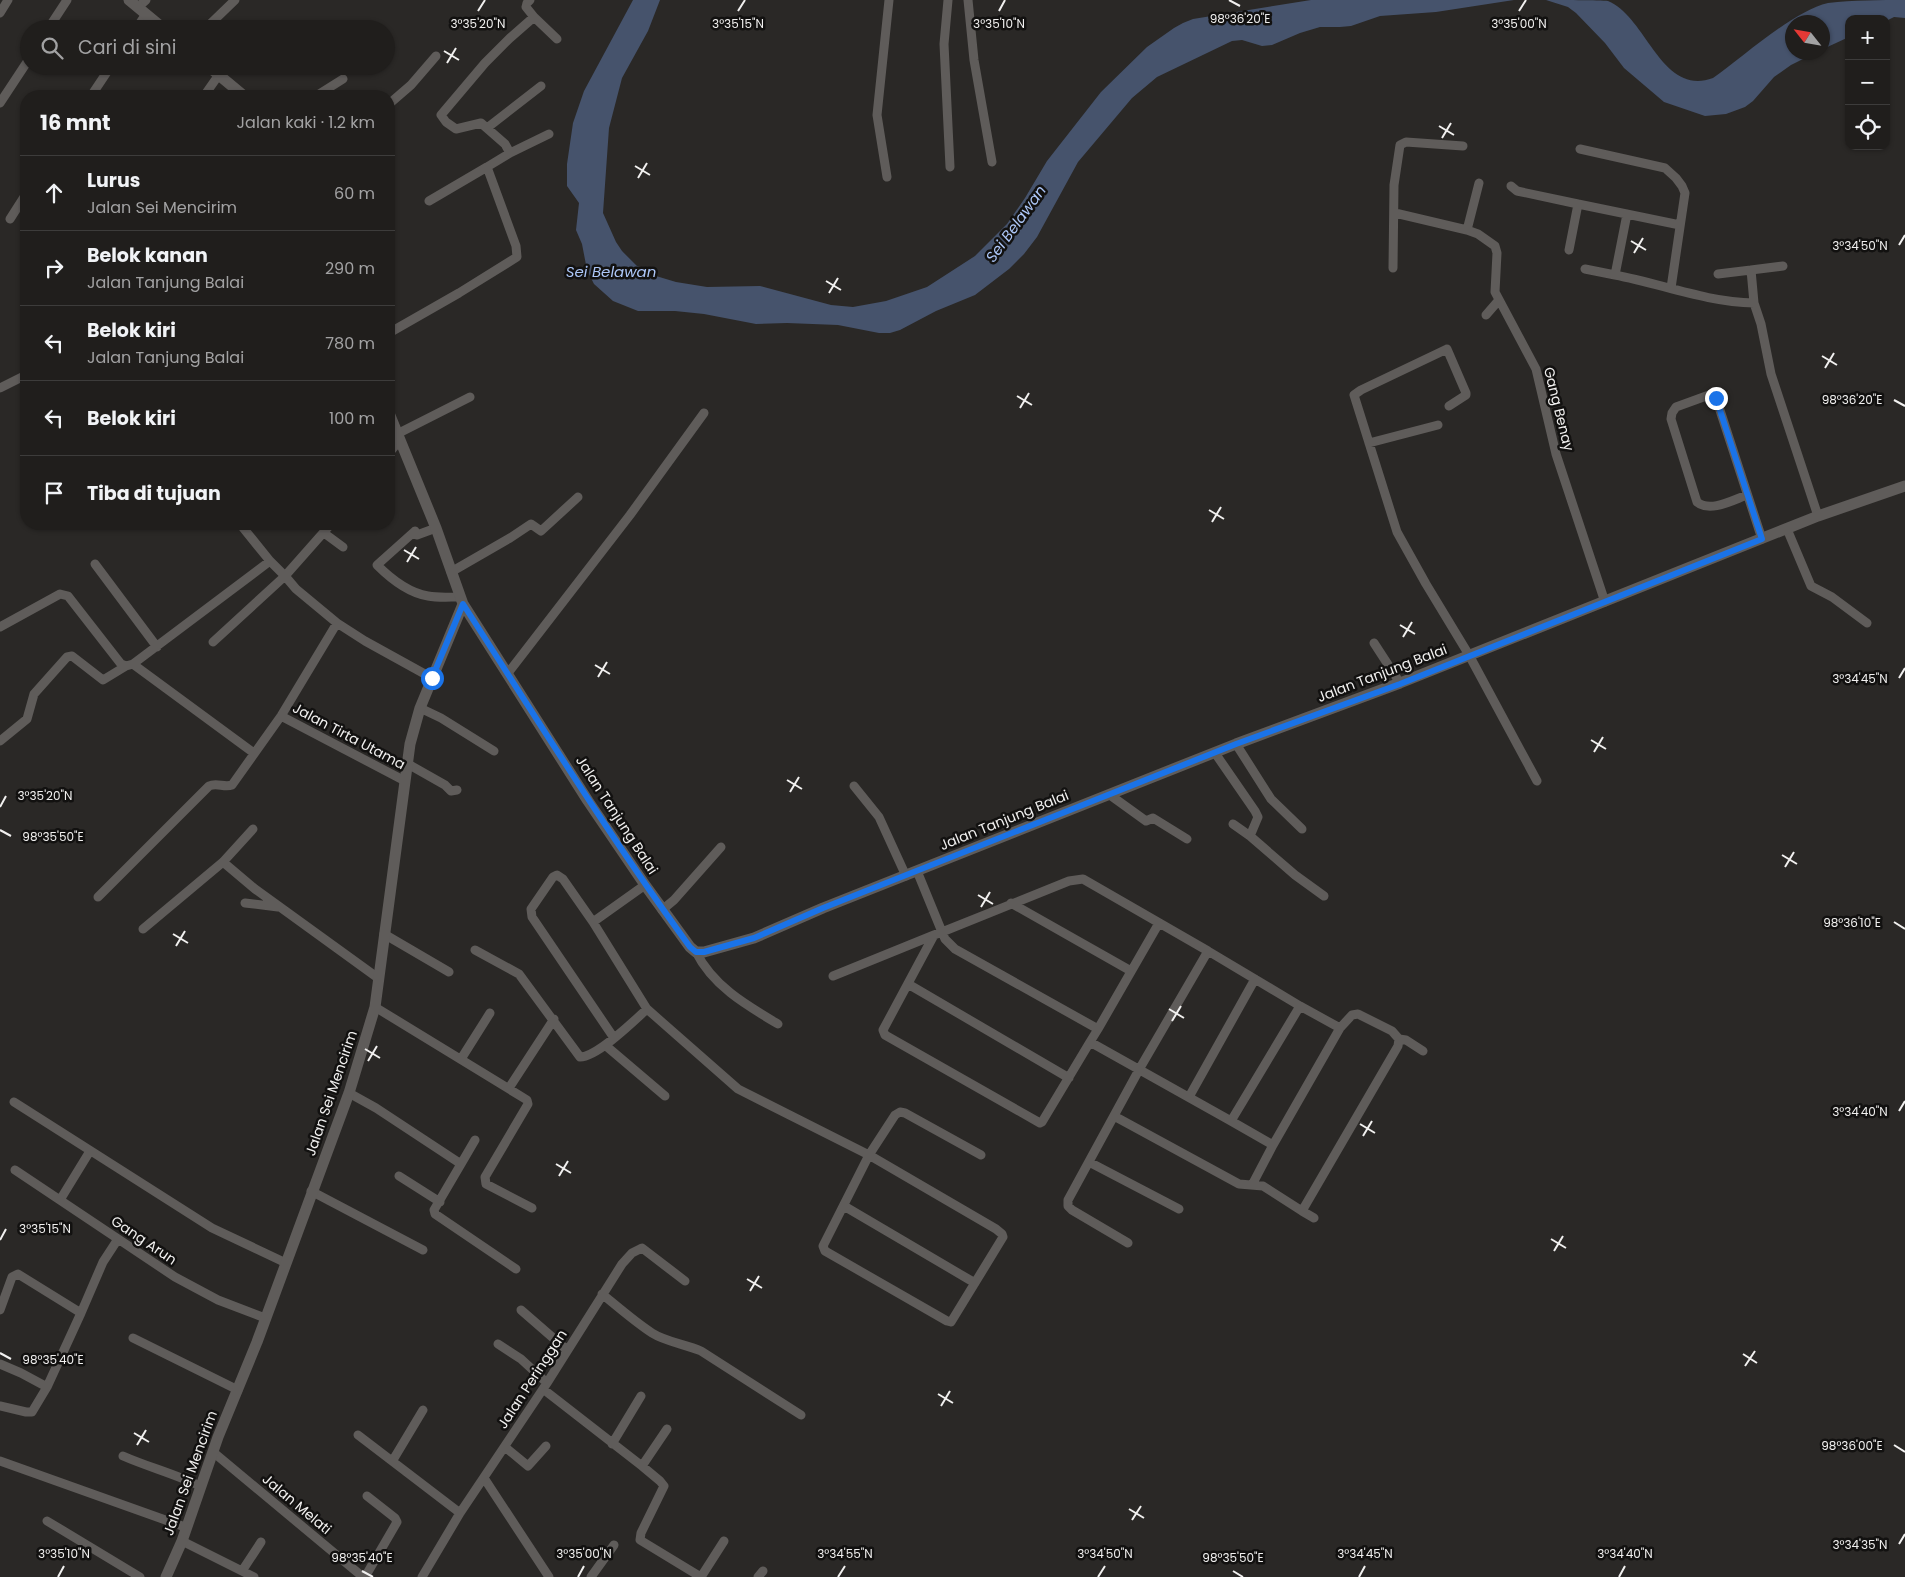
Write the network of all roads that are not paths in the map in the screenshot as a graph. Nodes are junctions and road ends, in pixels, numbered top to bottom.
1 (8, 0) edge
2 (67, 0) edge
3 (235, 0) edge
4 (530, 0) edge
5 (890, 0) edge
6 (948, 0) edge
7 (968, 0) edge
8 (140, 5) edge
9 (0, 12) edge
10 (534, 17) junction
11 (54, 20) edge
12 (138, 20) edge
13 (155, 20) edge
14 (214, 20) edge
15 (557, 39) dead end
16 (436, 56) dead end
17 (20, 73) edge
18 (105, 75) edge
19 (218, 76) joint
20 (343, 78) dead end
21 (542, 86) dead end
22 (95, 90) edge
23 (208, 90) edge
24 (236, 90) edge
25 (325, 90) edge
26 (395, 99) edge
27 (0, 104) edge
28 (487, 128) junction
29 (549, 134) dead end
30 (1463, 146) dead end
31 (1580, 149) dead end
32 (510, 153) junction
33 (992, 162) dead end
34 (950, 166) dead end
35 (487, 167) junction
36 (887, 177) dead end
37 (1479, 183) dead end
38 (1512, 186) dead end
39 (430, 201) dead end
40 (20, 203) edge
41 (1578, 204) junction
42 (1395, 213) junction
43 (1627, 214) junction
44 (10, 218) dead end
45 (1680, 225) junction
46 (1467, 230) junction
47 (1569, 250) dead end
48 (1783, 266) dead end
49 (1393, 268) dead end
50 (1584, 269) dead end
51 (1752, 270) junction
52 (1718, 274) dead end
53 (1615, 275) junction
54 (1671, 288) junction
55 (1499, 300) junction
56 (1754, 303) junction
57 (1486, 315) dead end
58 (395, 330) edge
59 (20, 379) edge
60 (0, 388) edge
61 (470, 397) dead end
62 (1449, 406) dead end
63 (704, 413) dead end
64 (1438, 425) dead end
65 (395, 429) edge
66 (398, 437) junction
67 (395, 442) edge
68 (1369, 443) junction
69 (1905, 486) edge
70 (1747, 495) junction
71 (578, 497) dead end
72 (1818, 516) junction
73 (436, 528) junction
74 (1787, 529) junction
75 (245, 530) edge
76 (326, 530) edge
77 (324, 533) junction
78 (1762, 539) junction
79 (343, 547) dead end
80 (270, 561) junction
81 (95, 564) dead end
82 (451, 572) junction
83 (285, 576) junction
84 (461, 600) junction
85 (1605, 602) junction
86 (337, 623) junction
87 (1866, 623) dead end
88 (0, 627) edge
89 (213, 642) dead end
90 (1374, 643) dead end
91 (156, 647) junction
92 (1469, 655) junction
93 (130, 665) junction
94 (508, 673) junction
95 (432, 678) junction
96 (1400, 684) junction
97 (420, 708) junction
98 (281, 716) junction
99 (0, 741) edge
100 (1236, 744) junction
101 (494, 751) dead end
102 (254, 753) junction
103 (1216, 753) junction
104 (408, 764) junction
105 (405, 781) junction
106 (1537, 781) dead end
107 (854, 786) dead end
108 (457, 790) dead end
109 (1110, 795) junction
110 (1233, 824) dead end
111 (253, 829) dead end
112 (1302, 829) dead end
113 (1250, 836) junction
114 (1187, 839) dead end
115 (721, 847) dead end
116 (223, 862) junction
117 (917, 871) junction
118 (906, 876) junction
119 (645, 885) junction
120 (1324, 896) dead end
121 (98, 897) dead end
122 (245, 903) dead end
123 (1011, 903) junction
124 (281, 907) junction
125 (662, 910) junction
126 (593, 922) junction
127 (1159, 923) junction
128 (143, 929) dead end
129 (938, 933) junction
130 (384, 934) junction
131 (475, 950) dead end
132 (1208, 951) junction
133 (696, 952) junction
134 (1131, 971) junction
135 (449, 972) dead end
136 (833, 976) dead end
137 (378, 978) junction
138 (1255, 979) junction
139 (908, 984) junction
140 (1300, 1006) junction
141 (375, 1007) junction
142 (647, 1009) junction
143 (490, 1013) dead end
144 (554, 1019) junction
145 (778, 1024) dead end
146 (1340, 1028) junction
147 (1098, 1029) junction
148 (614, 1038) junction
149 (1399, 1039) junction
150 (1090, 1042) junction
151 (605, 1045) junction
152 (1423, 1052) dead end
153 (460, 1059) junction
154 (1140, 1068) junction
155 (1069, 1078) junction
156 (509, 1088) junction
157 (348, 1093) junction
158 (665, 1096) dead end
159 (1189, 1097) junction
160 (14, 1102) dead end
161 (1114, 1116) junction
162 (1231, 1121) junction
163 (475, 1140) dead end
164 (1272, 1146) junction
165 (90, 1150) junction
166 (869, 1155) junction
167 (981, 1155) dead end
168 (1089, 1162) junction
169 (461, 1164) junction
170 (15, 1170) dead end
171 (399, 1176) dead end
172 (1252, 1185) junction
173 (311, 1191) junction
174 (60, 1200) junction
175 (440, 1202) junction
176 (844, 1206) junction
177 (532, 1208) dead end
178 (1179, 1209) dead end
179 (1302, 1211) junction
180 (1314, 1218) dead end
181 (118, 1239) junction
182 (1128, 1243) dead end
183 (422, 1250) dead end
184 (286, 1262) junction
185 (516, 1269) dead end
186 (685, 1281) dead end
187 (975, 1283) junction
188 (602, 1294) junction
189 (0, 1310) edge
190 (521, 1310) dead end
191 (81, 1313) junction
192 (265, 1318) junction
193 (134, 1338) dead end
194 (498, 1344) dead end
195 (567, 1350) junction
196 (0, 1364) edge
197 (545, 1386) junction
198 (47, 1387) junction
199 (238, 1390) junction
200 (641, 1396) dead end
201 (0, 1406) edge
202 (423, 1410) dead end
203 (801, 1415) dead end
204 (667, 1430) dead end
205 (358, 1435) dead end
206 (612, 1444) junction
207 (546, 1446) dead end
208 (505, 1447) junction
209 (213, 1452) junction
210 (123, 1456) dead end
211 (393, 1460) junction
212 (0, 1461) edge
213 (642, 1466) junction
214 (484, 1478) junction
215 (200, 1486) junction
216 (367, 1496) dead end
217 (460, 1513) junction
218 (47, 1521) dead end
219 (186, 1527) junction
220 (182, 1540) junction
221 (724, 1541) dead end
222 (261, 1542) dead end
223 (614, 1545) dead end
224 (242, 1571) junction
225 (140, 1577) edge
226 (166, 1577) edge
227 (254, 1577) edge
228 (364, 1577) edge
229 (422, 1577) edge
230 (549, 1577) edge
231 (591, 1577) edge
232 (701, 1577) edge

1 - 9 street
2 - 11 street
3 - 14 street
4 - 10 street
5 - 36 street
6 - 34 street
7 - 33 street
8 - 12 street
8 - 13 street
10 - 15 street
10 - 28 street
16 - 26 street
17 - 27 street
18 - 22 street
19 - 23 street
19 - 24 street
20 - 25 street
21 - 28 street
28 - 32 street
29 - 32 street
30 - 42 street
31 - 45 street
32 - 35 street
35 - 39 street
35 - 58 street
37 - 46 street
38 - 41 street
40 - 44 street
41 - 43 street
41 - 47 street
42 - 46 street
42 - 49 street
43 - 45 street
43 - 53 street
45 - 54 street
46 - 55 street, Gang Benay
48 - 51 street
50 - 53 street
51 - 52 street
51 - 56 street
53 - 54 street
54 - 56 street
55 - 57 street
55 - 85 street, Gang Benay
56 - 72 street
59 - 60 street
61 - 66 street
62 - 68 street
63 - 94 street
64 - 68 street
65 - 66 street, Jalan Tanjung Balai
66 - 67 street
66 - 73 street, Jalan Tanjung Balai
68 - 92 street
69 - 72 street, Jalan Tanjung Balai
70 - 70 street
70 - 78 street
71 - 82 street
72 - 74 street, Jalan Tanjung Balai
73 - 82 street, Jalan Tanjung Balai
73 - 84 street
74 - 78 street, Jalan Tanjung Balai
74 - 87 street
75 - 80 street
76 - 77 street
77 - 79 street
77 - 83 street
78 - 85 street, Jalan Tanjung Balai
80 - 83 street
80 - 91 street
81 - 91 street
82 - 84 street, Jalan Tanjung Balai
83 - 86 street
83 - 89 street
84 - 94 street, Jalan Tanjung Balai
84 - 95 street, Jalan Sei Mencirim
85 - 92 street, Jalan Tanjung Balai
86 - 95 street
86 - 98 street
88 - 93 street
90 - 96 street
91 - 93 street
92 - 96 street, Jalan Tanjung Balai
92 - 106 street
93 - 99 street
93 - 102 street
94 - 119 street, Jalan Tanjung Balai
95 - 97 street, Jalan Sei Mencirim
96 - 100 street, Jalan Tanjung Balai
97 - 101 street
97 - 104 street, Jalan Sei Mencirim
98 - 102 street
98 - 105 street, Jalan Tirta Utama
100 - 103 street, Jalan Tanjung Balai
100 - 112 street
102 - 121 street
103 - 109 street, Jalan Tanjung Balai
103 - 113 street
104 - 105 street, Jalan Sei Mencirim
104 - 108 street
105 - 130 street, Jalan Sei Mencirim
107 - 118 street
109 - 114 street
109 - 117 street, Jalan Tanjung Balai
110 - 113 street
111 - 116 street
113 - 120 street
115 - 125 street
116 - 124 street
116 - 128 street
117 - 118 street, Jalan Tanjung Balai
117 - 129 street
118 - 133 street, Jalan Tanjung Balai
119 - 125 street, Jalan Tanjung Balai
119 - 126 street
122 - 124 street
123 - 127 street
123 - 129 street
123 - 134 street
124 - 137 street
125 - 133 street, Jalan Tanjung Balai
126 - 142 street
126 - 148 street
127 - 132 street
127 - 134 street
129 - 136 street
129 - 139 street
129 - 147 street
130 - 135 street
130 - 137 street, Jalan Sei Mencirim
131 - 144 street
132 - 138 street
132 - 154 street
133 - 145 street
134 - 147 street
137 - 141 street, Jalan Sei Mencirim
138 - 140 street
138 - 159 street
139 - 155 street
139 - 155 street
140 - 146 street
140 - 162 street
141 - 153 street
141 - 157 street, Jalan Sei Mencirim
142 - 148 street
142 - 166 street
143 - 153 street
144 - 151 street
144 - 156 street
146 - 149 street
146 - 164 street
147 - 150 street
148 - 151 street
149 - 152 street
149 - 179 street
150 - 154 street
150 - 155 street
151 - 158 street
153 - 156 street
154 - 159 street
154 - 161 street
156 - 177 street
157 - 169 street
157 - 173 street, Jalan Sei Mencirim
159 - 162 street
160 - 165 street
161 - 168 street
161 - 172 street
162 - 164 street
163 - 169 street
164 - 172 street
165 - 174 street
165 - 184 street
166 - 167 street
166 - 176 street
166 - 187 street
168 - 178 street
168 - 182 street
169 - 175 street
170 - 174 street, Gang Arun
171 - 175 street
172 - 179 street
173 - 183 street
173 - 184 street, Jalan Sei Mencirim
174 - 181 street, Gang Arun
175 - 185 street
176 - 187 street
176 - 187 street
179 - 180 street
181 - 191 street
181 - 192 street, Gang Arun
184 - 192 street, Jalan Sei Mencirim
186 - 188 street, Jalan Peringgan
188 - 195 street, Jalan Peringgan
188 - 203 street
189 - 191 street
190 - 195 street
191 - 198 street
192 - 199 street, Jalan Sei Mencirim
193 - 199 street
194 - 197 street
195 - 197 street, Jalan Peringgan
196 - 198 street
197 - 206 street
197 - 208 street, Jalan Peringgan
198 - 201 street
199 - 209 street, Jalan Sei Mencirim
200 - 206 street
202 - 211 street
204 - 213 street
205 - 211 street
206 - 213 street
207 - 208 street
208 - 214 street, Jalan Peringgan
209 - 215 street, Jalan Sei Mencirim
209 - 228 street, Jalan Melati
210 - 215 street
211 - 217 street
212 - 219 street
213 - 232 street
214 - 217 street, Jalan Peringgan
214 - 230 street
215 - 219 street, Jalan Sei Mencirim
216 - 228 street
217 - 229 street, Jalan Peringgan
218 - 225 street
219 - 220 street, Jalan Sei Mencirim
220 - 224 street
220 - 226 street, Jalan Sei Mencirim
221 - 232 street
222 - 224 street
223 - 231 street
224 - 227 street

